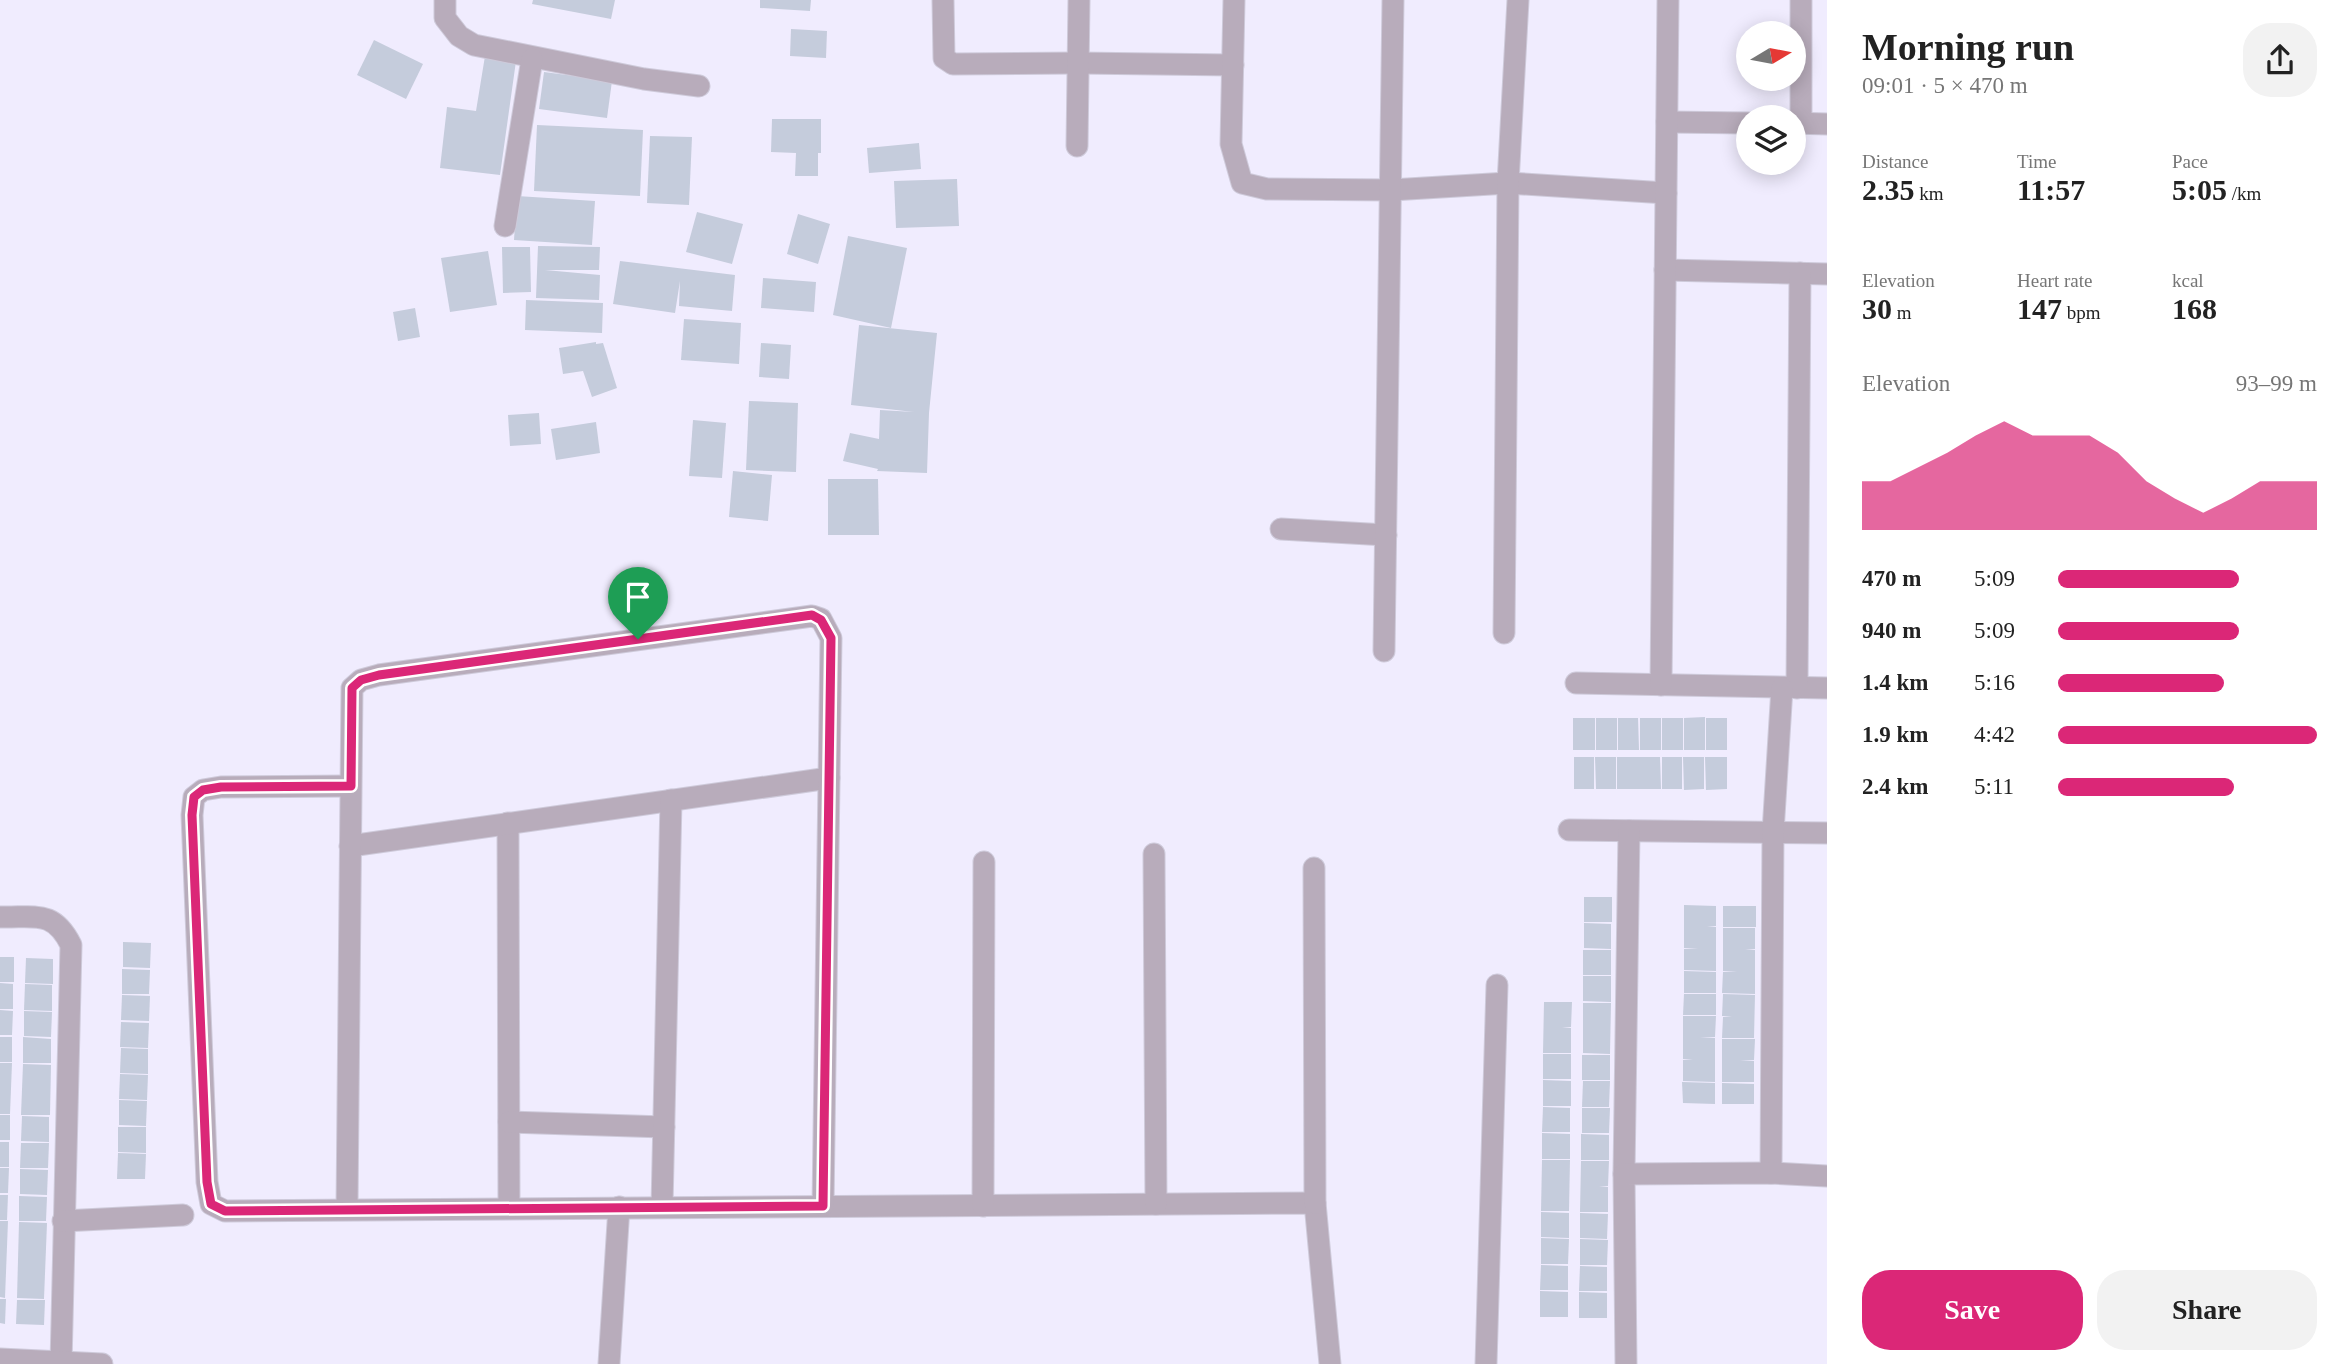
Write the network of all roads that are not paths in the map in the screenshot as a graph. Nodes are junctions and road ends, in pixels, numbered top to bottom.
1 (445, 0) edge
2 (943, 0) edge
3 (1079, 0) edge
4 (1234, 0) edge
5 (1393, 0) edge
6 (1518, 0) edge
7 (1668, 0) edge
8 (1801, 0) edge
9 (532, 59) junction
10 (1078, 63) junction
11 (1233, 65) junction
12 (699, 86) dead end
13 (1798, 105) edge
14 (1667, 122) junction
15 (1736, 123) edge
16 (1806, 123) edge
17 (1827, 124) edge
18 (1077, 146) dead end
19 (1508, 183) junction
20 (1391, 190) junction
21 (1666, 193) junction
22 (505, 226) dead end
23 (1665, 270) junction
24 (1800, 273) junction
25 (1827, 274) edge
26 (1281, 529) dead end
27 (1386, 535) junction
28 (1504, 633) dead end
29 (1384, 652) dead end
30 (1576, 683) dead end
31 (1661, 685) junction
32 (1789, 688) junction
33 (1827, 688) edge
34 (829, 778) junction
35 (351, 786) junction
36 (671, 800) junction
37 (508, 823) junction
38 (1569, 830) dead end
39 (1629, 831) junction
40 (1773, 832) junction
41 (1827, 833) edge
42 (350, 846) junction
43 (1154, 854) dead end
44 (984, 862) dead end
45 (1314, 868) dead end
46 (0, 917) edge
47 (1497, 985) dead end
48 (509, 1122) junction
49 (664, 1127) junction
50 (1772, 1173) junction
51 (1623, 1174) junction
52 (1827, 1176) edge
53 (1315, 1203) junction
54 (1156, 1204) junction
55 (823, 1206) junction
56 (983, 1206) junction
57 (662, 1207) junction
58 (347, 1208) junction
59 (509, 1208) junction
60 (619, 1208) junction
61 (183, 1215) dead end
62 (63, 1221) junction
63 (0, 1359) edge
64 (61, 1364) edge
65 (102, 1364) edge
66 (608, 1364) edge
67 (1330, 1364) edge
68 (1486, 1364) edge
69 (1626, 1364) edge

1 - 9 street
2 - 10 street
3 - 10 street
4 - 11 street
5 - 20 street
6 - 19 street
7 - 14 street
8 - 13 street
9 - 12 street
9 - 22 street
10 - 11 street
10 - 18 street
11 - 20 street
14 - 15 street
14 - 21 street
16 - 17 street
19 - 20 street
19 - 21 street
19 - 28 street
20 - 27 street
21 - 23 street
23 - 24 street
23 - 31 street
24 - 25 street
24 - 32 street
26 - 27 street
27 - 29 street
30 - 31 street
31 - 32 street
32 - 33 street
32 - 40 street
34 - 35 street
34 - 36 street
34 - 55 street
35 - 42 street
35 - 58 street
36 - 37 street
36 - 49 street
37 - 42 street
37 - 48 street
38 - 39 street
39 - 40 street
39 - 51 street
40 - 41 street
40 - 50 street
42 - 58 street
43 - 54 street
44 - 56 street
45 - 53 street
46 - 62 street
47 - 68 street
48 - 49 street
48 - 59 street
49 - 57 street
50 - 51 street
50 - 52 street
51 - 69 street
53 - 54 street
53 - 67 street
54 - 56 street
55 - 56 street
55 - 57 street
57 - 60 street
58 - 59 street
59 - 60 street
60 - 66 street
61 - 62 street
62 - 64 street
63 - 64 street
64 - 65 street

